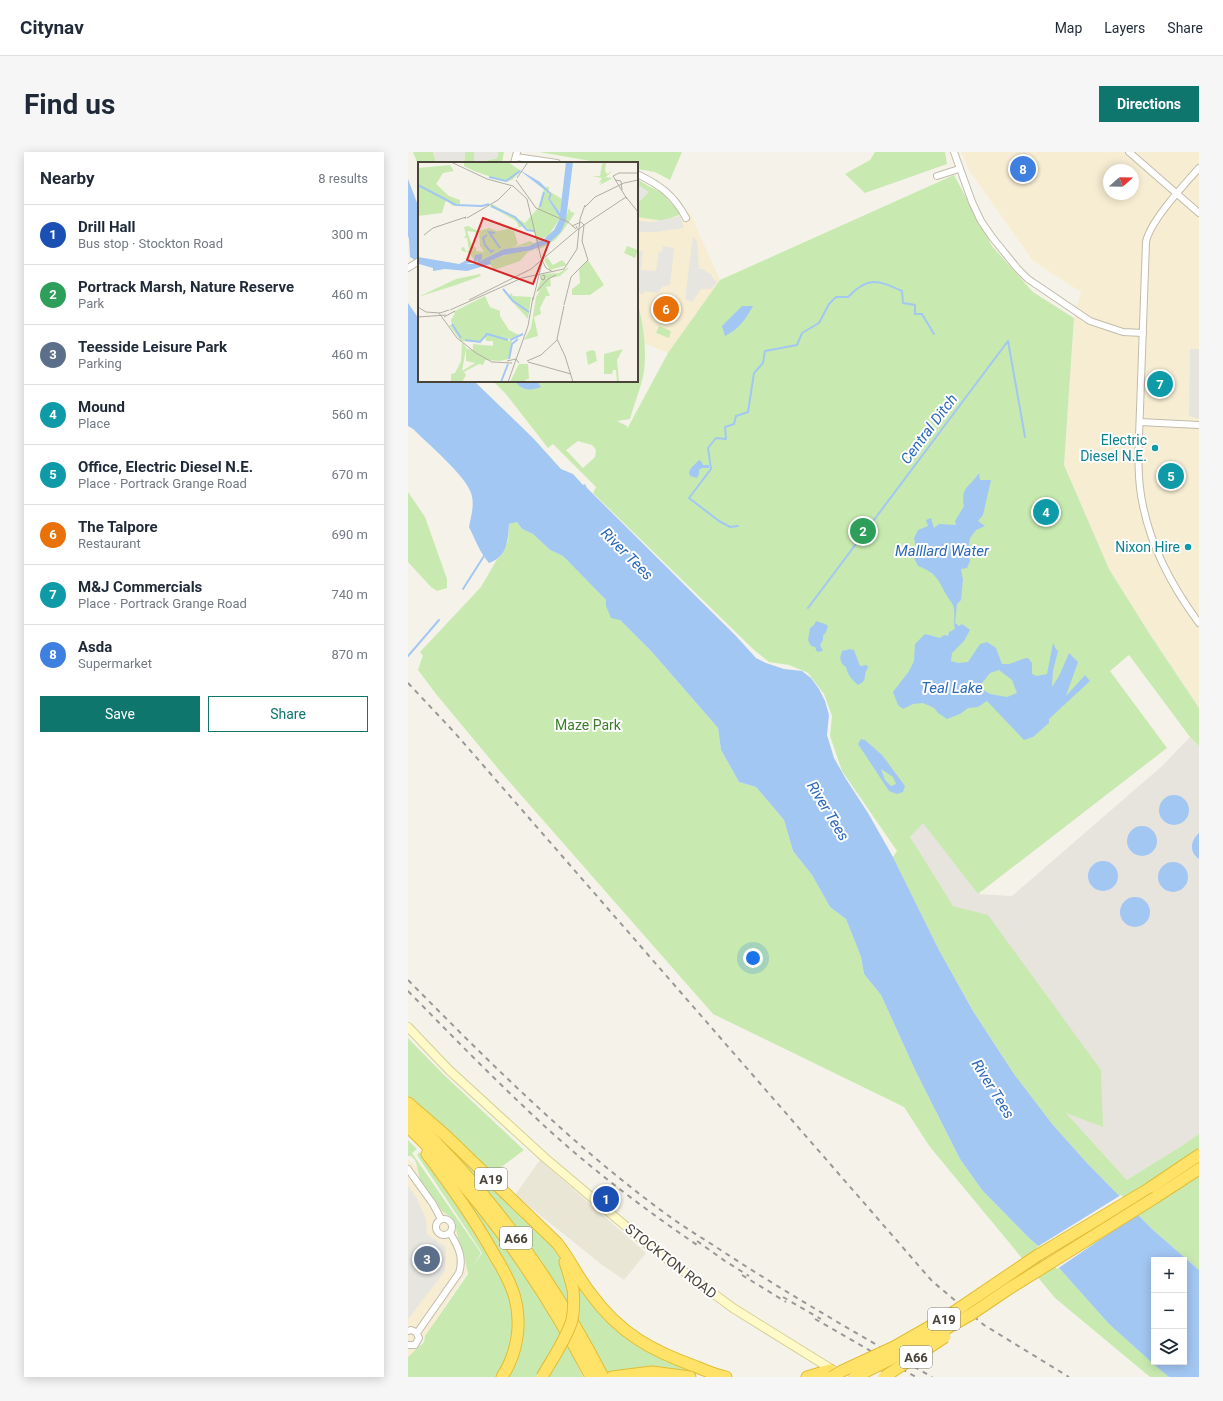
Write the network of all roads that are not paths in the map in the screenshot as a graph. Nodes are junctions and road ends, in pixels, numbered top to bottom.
1 (954, 152) edge
2 (1129, 152) edge
3 (516, 157) edge
4 (550, 162) edge
5 (1199, 168) edge
6 (959, 169) junction
7 (638, 175) edge
8 (937, 176) dead end
9 (1177, 194) junction
10 (1199, 213) edge
11 (686, 218) dead end
12 (418, 262) edge
13 (408, 268) edge
14 (1143, 333) junction
15 (1140, 422) junction
16 (1199, 425) edge
17 (1199, 623) edge
18 (408, 1027) edge
19 (408, 1104) edge
20 (408, 1114) edge
21 (408, 1127) edge
22 (408, 1132) edge
23 (1199, 1155) edge
24 (408, 1169) edge
25 (1199, 1169) edge
26 (441, 1219) junction
27 (537, 1224) junction
28 (450, 1233) junction
29 (970, 1315) junction
30 (408, 1331) edge
31 (417, 1333) junction
32 (408, 1345) edge
33 (843, 1374) edge
34 (502, 1377) edge
35 (542, 1377) edge
36 (591, 1377) edge
37 (603, 1377) edge
38 (612, 1377) edge
39 (690, 1377) edge
40 (726, 1377) edge
41 (807, 1377) edge
42 (832, 1377) edge
43 (855, 1377) edge
44 (884, 1377) edge

1 - 6 street
2 - 9 street
3 - 4 street
5 - 9 street
6 - 8 street
6 - 14 street
7 - 11 street
9 - 10 street
9 - 14 street
12 - 13 street
14 - 15 street
15 - 16 street
15 - 17 street
18 - 33 main road, STOCKTON ROAD
19 - 27 highway, A19
20 - 37 highway, A66
21 - 36 highway, A66
22 - 34 highway, A66
23 - 33 highway, A19, bridge
24 - 26 street
25 - 29 highway, A19, bridge
26 - 28 street
26 - 28 street
27 - 35 highway, A19, bridge
27 - 40 highway, A19
28 - 31 street
29 - 43 highway, A19, bridge
29 - 44 highway, A66, bridge
30 - 31 street
31 - 32 street
33 - 41 highway, A19
33 - 42 highway, A19, bridge
38 - 39 highway

